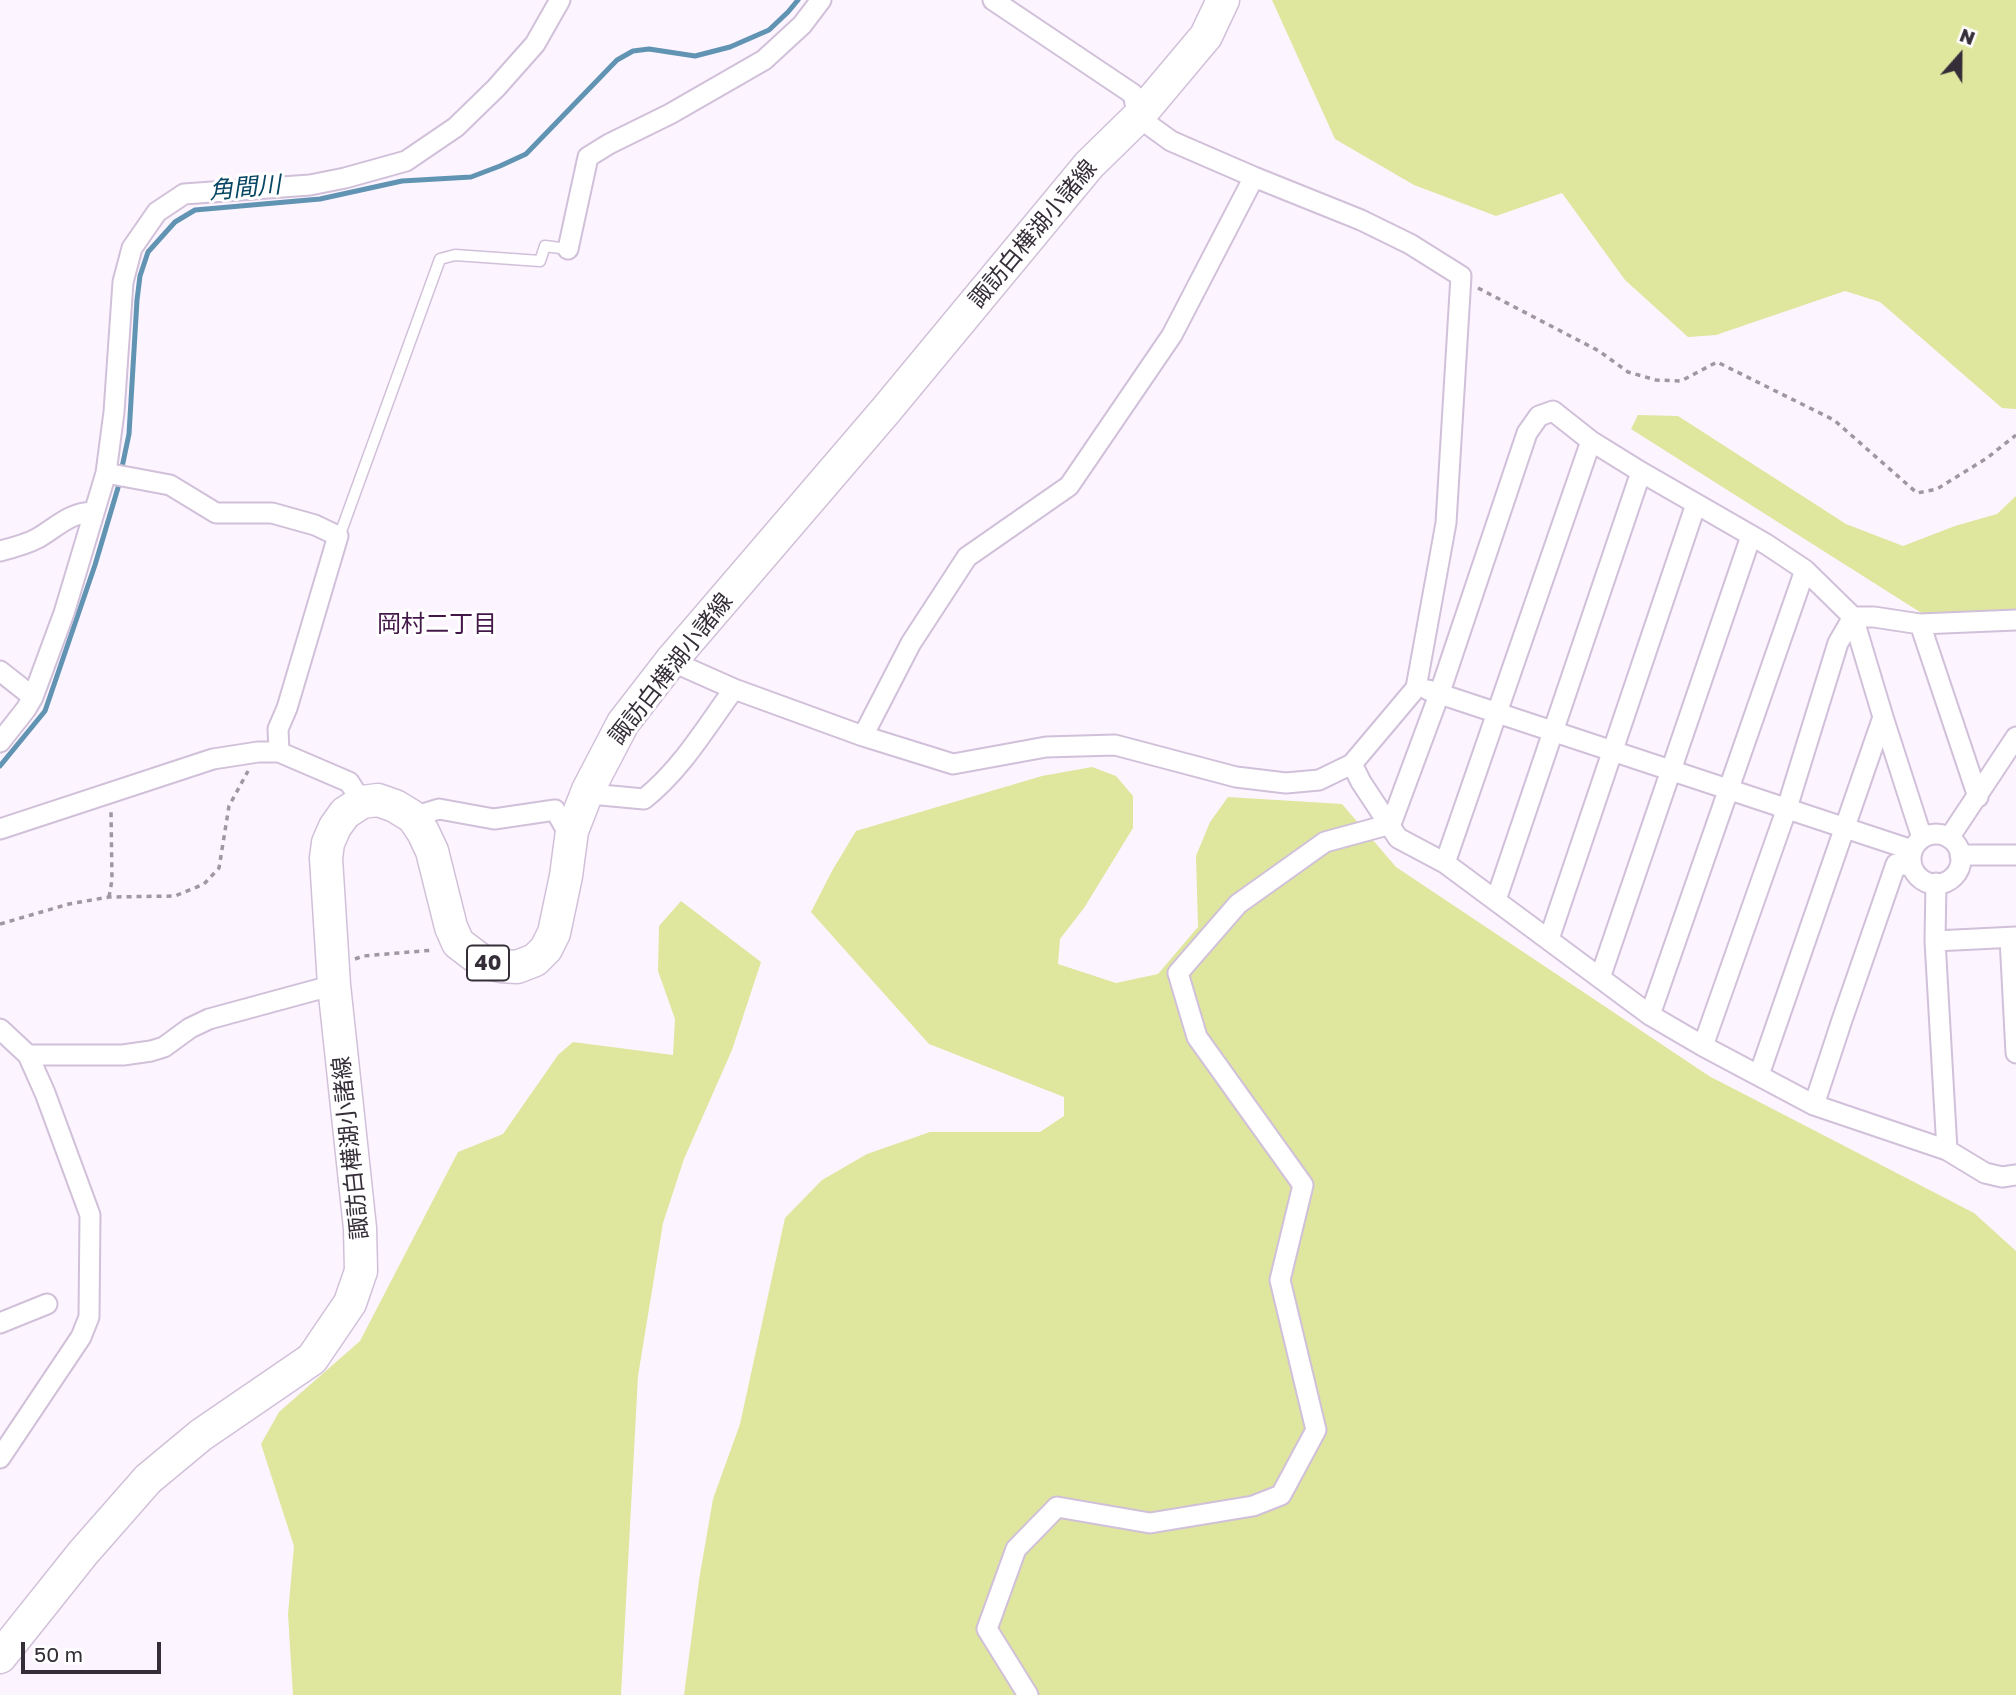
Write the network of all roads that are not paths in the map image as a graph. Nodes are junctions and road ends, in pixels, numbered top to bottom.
1 (560, 0) edge
2 (821, 0) edge
3 (993, 0) edge
4 (1223, 0) edge
5 (1138, 117) junction
6 (1254, 177) junction
7 (568, 249) joint
8 (1591, 441) junction
9 (1641, 472) junction
10 (118, 475) junction
11 (1696, 504) junction
12 (94, 512) junction
13 (1751, 536) junction
14 (336, 544) junction
15 (0, 551) edge
16 (1805, 570) junction
17 (1853, 617) junction
18 (2016, 620) edge
19 (1920, 624) junction
20 (671, 661) junction
21 (0, 671) edge
22 (1416, 688) junction
23 (734, 690) junction
24 (1440, 692) junction
25 (33, 697) junction
26 (1497, 712) junction
27 (1883, 717) junction
28 (1554, 730) junction
29 (863, 736) junction
30 (2016, 737) edge
31 (0, 742) edge
32 (1612, 750) junction
33 (279, 752) junction
34 (1352, 764) junction
35 (1671, 769) junction
36 (1730, 789) junction
37 (601, 794) dead end
38 (1978, 797) junction
39 (362, 802) junction
40 (1787, 808) junction
41 (413, 817) junction
42 (1391, 824) junction
43 (1844, 827) junction
44 (0, 828) edge
45 (572, 831) junction
46 (1949, 838) junction
47 (1915, 851) junction
48 (1960, 855) junction
49 (2016, 855) edge
50 (1445, 863) junction
51 (1936, 883) junction
52 (1496, 900) junction
53 (2013, 937) edge
54 (1549, 939) junction
55 (1935, 941) junction
56 (334, 976) junction
57 (1600, 978) junction
58 (1650, 1015) junction
59 (0, 1029) edge
60 (1703, 1046) junction
61 (2016, 1053) edge
62 (28, 1055) junction
63 (1759, 1075) junction
64 (1814, 1105) junction
65 (1947, 1150) junction
66 (2016, 1175) edge
67 (47, 1304) dead end
68 (0, 1323) edge
69 (0, 1458) edge
70 (0, 1657) edge
71 (1028, 1695) edge

1 - 10 street
2 - 7 street
3 - 5 street
4 - 5 main road, 諏訪白樺湖小諸線 / 40
5 - 6 street
5 - 20 main road, 諏訪白樺湖小諸線 / 40
6 - 22 street
6 - 29 street
7 - 14 lane
8 - 9 street
8 - 24 street
8 - 26 street
9 - 11 street
9 - 28 street
10 - 12 street
10 - 14 street
11 - 13 street
11 - 32 street
12 - 15 street
12 - 25 street
13 - 16 street
13 - 35 street
14 - 33 street
16 - 17 street
16 - 36 street
17 - 19 street
17 - 27 street
17 - 40 street
18 - 19 street
19 - 38 street
20 - 23 street
20 - 45 main road, 諏訪白樺湖小諸線 / 40
21 - 25 street
22 - 24 street
22 - 34 street
23 - 29 street
23 - 37 street
24 - 26 street
24 - 42 street
25 - 31 street
26 - 28 street
26 - 50 street
27 - 43 street
27 - 47 street
28 - 32 street
28 - 52 street
29 - 34 street
30 - 38 street
32 - 35 street
32 - 54 street
33 - 39 street
33 - 44 street
34 - 42 street
35 - 36 street
35 - 57 street
36 - 40 street
36 - 58 street
38 - 46 street
39 - 41 main road
39 - 56 main road, 諏訪白樺湖小諸線
40 - 43 street
40 - 60 street
41 - 45 street
41 - 45 main road, 諏訪白樺湖小諸線 / 40
42 - 50 street
42 - 71 street
43 - 47 street
43 - 63 street
46 - 47 street
46 - 48 street
47 - 51 street
47 - 64 street
48 - 49 street
48 - 51 street
50 - 52 street
51 - 55 street
52 - 54 street
53 - 55 street
53 - 61 street
54 - 57 street
55 - 65 street
56 - 62 street
56 - 70 main road, 諏訪白樺湖小諸線
57 - 58 street
58 - 60 street
59 - 62 street
60 - 63 street
62 - 69 street
63 - 64 street
64 - 65 street
65 - 66 street
67 - 68 street

